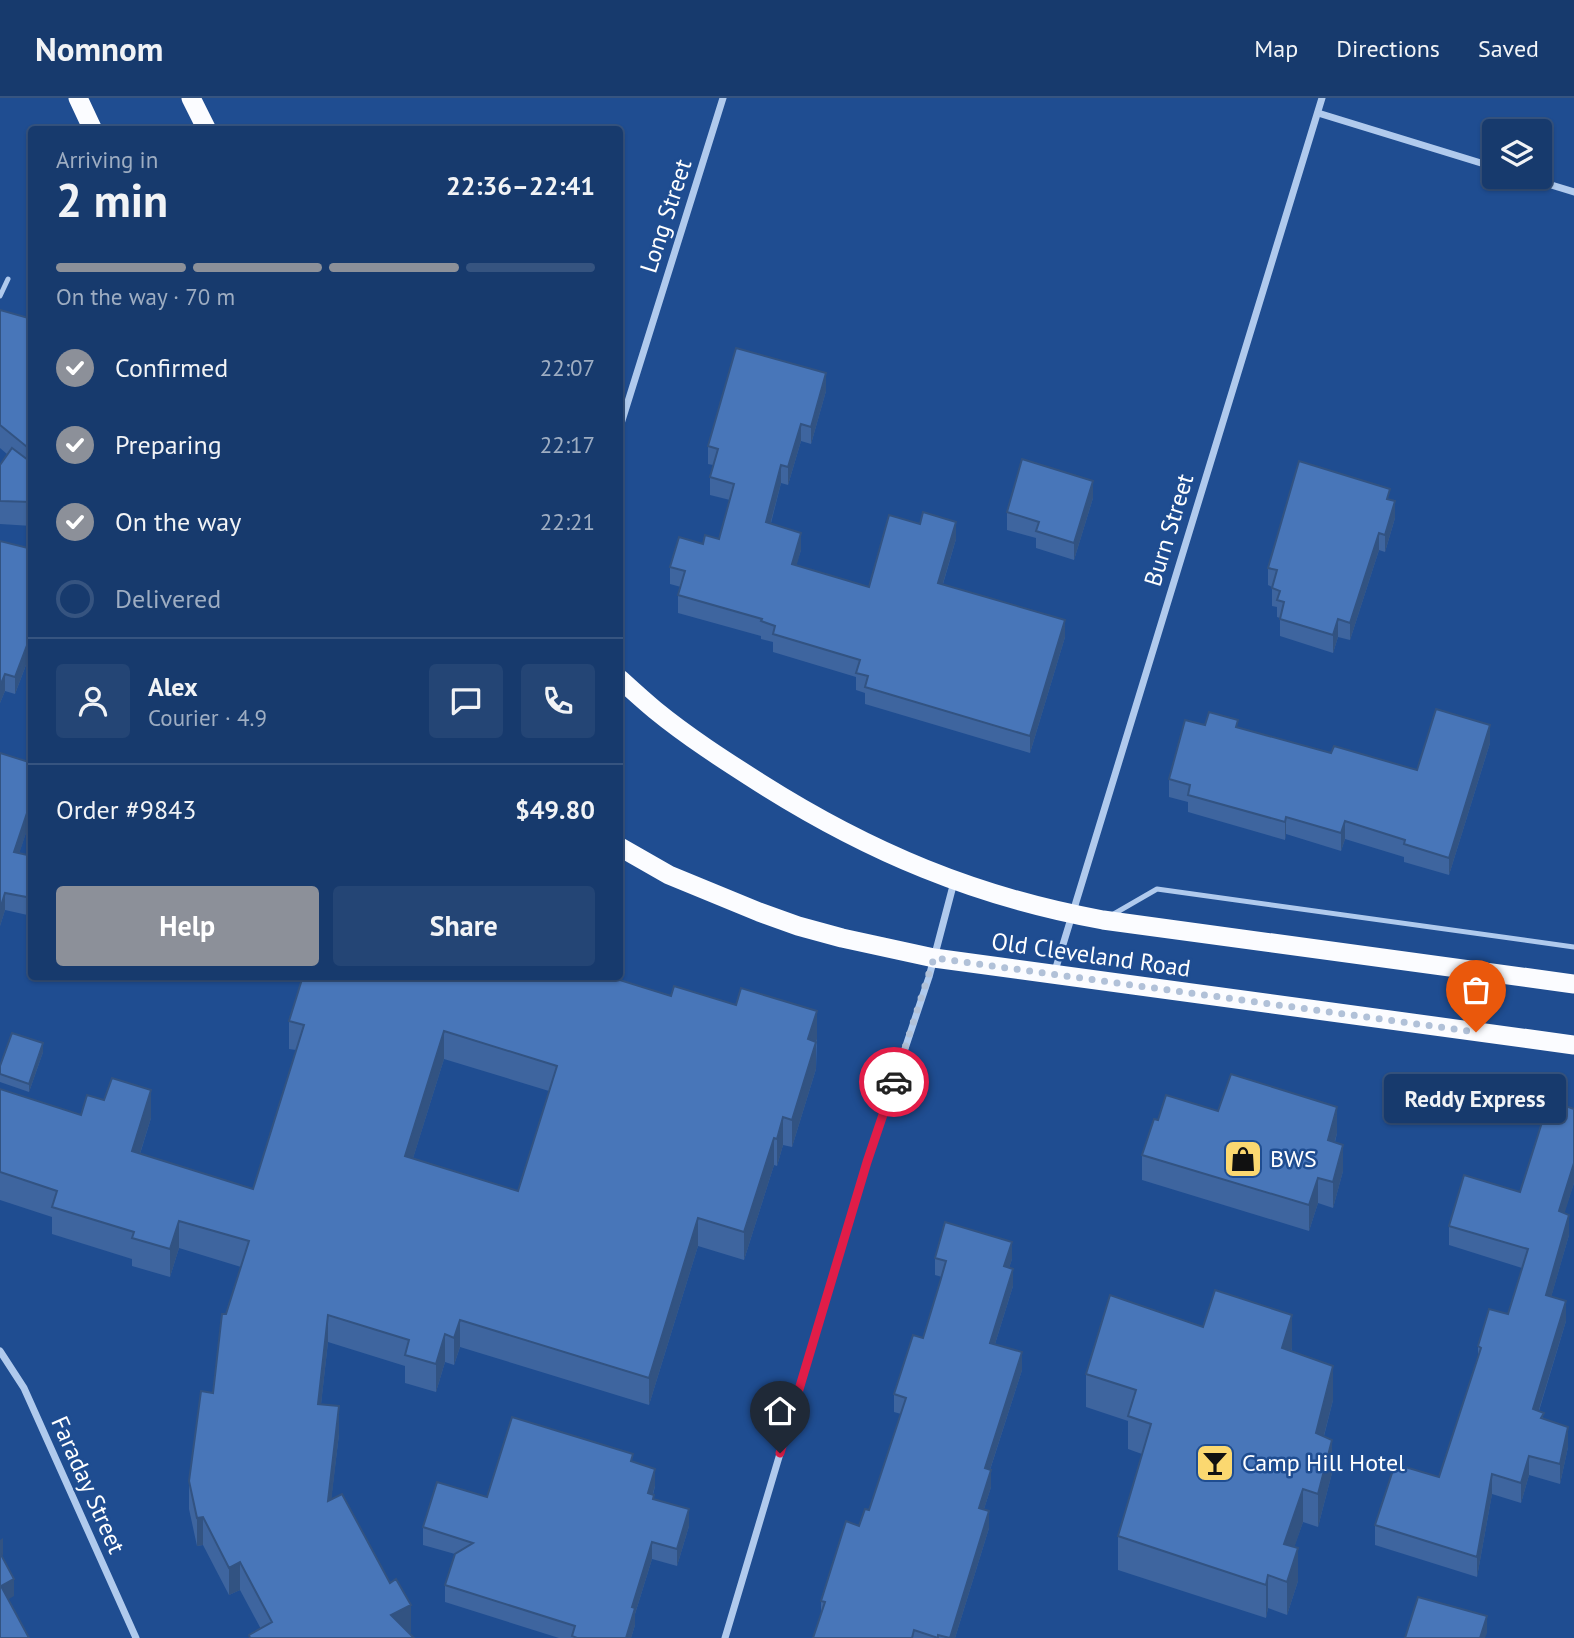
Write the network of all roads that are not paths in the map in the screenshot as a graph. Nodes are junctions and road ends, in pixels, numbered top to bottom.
1 (78, 98) edge
2 (191, 98) edge
3 (723, 98) edge
4 (1322, 98) edge
5 (1318, 113) junction
6 (91, 126) edge
7 (204, 126) edge
8 (1482, 163) edge
9 (1552, 185) edge
10 (1574, 192) edge
11 (8, 279) dead end
12 (0, 296) edge
13 (623, 417) edge
14 (623, 681) edge
15 (623, 849) edge
16 (954, 881) junction
17 (1073, 915) junction
18 (1103, 920) junction
19 (1574, 947) edge
20 (934, 958) junction
21 (1054, 974) junction
22 (1574, 984) edge
23 (1574, 1045) edge
24 (0, 1351) edge
25 (136, 1638) edge
26 (725, 1638) edge

1 - 6 highway
2 - 7 highway
3 - 13 street, Long Street
4 - 5 street, Burn Street
5 - 8 street
5 - 17 street, Burn Street
9 - 10 street
11 - 12 lane
14 - 16 highway, Old Cleveland Road
15 - 20 highway, Old Cleveland Road
16 - 17 highway, Old Cleveland Road
16 - 20 street
17 - 18 highway, Old Cleveland Road
17 - 21 street, Burn Street
18 - 19 lane, Old Cleveland Road
18 - 22 highway, Old Cleveland Road
20 - 21 highway, Old Cleveland Road
20 - 26 street
21 - 23 highway, Old Cleveland Road
24 - 25 street, Faraday Street

